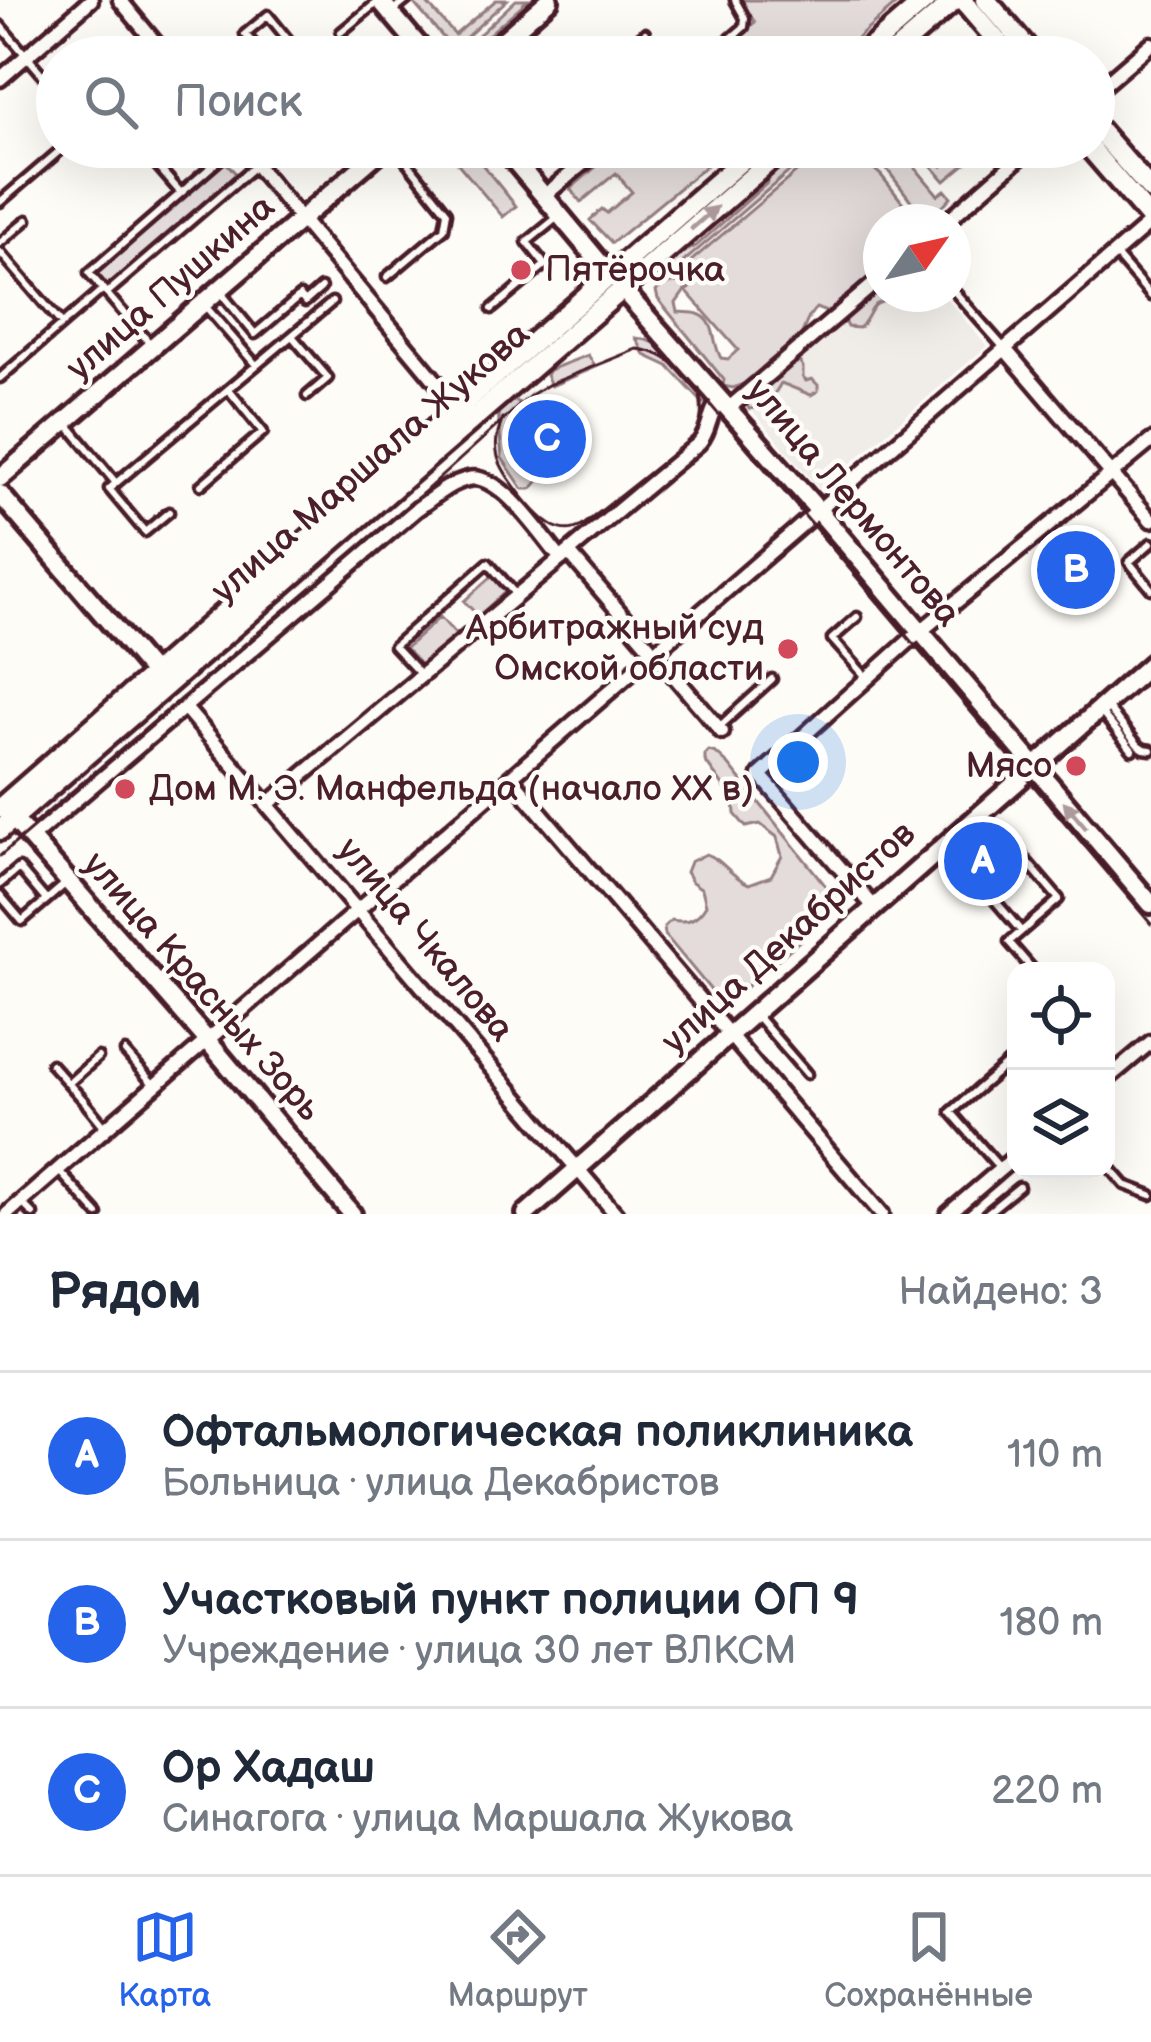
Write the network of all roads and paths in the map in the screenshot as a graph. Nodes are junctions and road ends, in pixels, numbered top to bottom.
1 (91, 0) edge
2 (121, 0) edge
3 (407, 0) edge
4 (548, 0) edge
5 (735, 0) edge
6 (926, 0) edge
7 (959, 0) edge
8 (986, 0) edge
9 (386, 6) edge
10 (0, 25) edge
11 (341, 32) dead end
12 (645, 33) dead end
13 (50, 36) edge
14 (150, 36) edge
15 (247, 36) edge
16 (285, 36) edge
17 (411, 36) edge
18 (508, 36) edge
19 (641, 36) edge
20 (734, 36) edge
21 (884, 36) edge
22 (915, 36) edge
23 (992, 36) edge
24 (1017, 36) edge
25 (1151, 44) edge
26 (36, 48) edge
27 (27, 56) junction
28 (36, 67) edge
29 (1115, 75) edge
30 (0, 79) edge
31 (1115, 149) edge
32 (40, 168) edge
33 (159, 168) edge
34 (212, 168) edge
35 (250, 168) edge
36 (258, 168) edge
37 (361, 168) edge
38 (412, 168) edge
39 (521, 168) edge
40 (578, 168) edge
41 (735, 168) edge
42 (760, 168) edge
43 (1008, 168) edge
44 (1107, 168) edge
45 (1151, 190) edge
46 (181, 193) junction
47 (544, 196) junction
48 (0, 202) edge
49 (967, 204) edge
50 (559, 215) junction
51 (26, 220) dead end
52 (301, 220) junction
53 (1151, 220) edge
54 (0, 248) edge
55 (1115, 254) junction
56 (387, 277) dead end
57 (616, 282) junction
58 (321, 288) dead end
59 (105, 291) junction
60 (220, 291) junction
61 (863, 293) edge
62 (1151, 296) edge
63 (332, 302) dead end
64 (204, 305) junction
65 (492, 309) dead end
66 (971, 311) edge
67 (62, 324) junction
68 (292, 336) junction
69 (153, 348) junction
70 (1005, 350) junction
71 (256, 365) junction
72 (0, 378) edge
73 (228, 389) junction
74 (307, 396) dead end
75 (725, 404) junction
76 (463, 415) junction
77 (66, 423) junction
78 (1151, 441) edge
79 (1113, 474) junction
80 (0, 478) edge
81 (116, 482) junction
82 (201, 484) dead end
83 (397, 485) junction
84 (0, 494) edge
85 (417, 509) junction
86 (818, 510) junction
87 (169, 512) dead end
88 (1151, 520) edge
89 (1151, 543) edge
90 (565, 556) junction
91 (1151, 589) edge
92 (517, 596) junction
93 (857, 617) dead end
94 (921, 633) junction
95 (654, 653) junction
96 (1151, 664) edge
97 (420, 675) junction
98 (867, 678) junction
99 (159, 679) junction
100 (772, 680) dead end
101 (1102, 707) junction
102 (184, 708) junction
103 (721, 729) joint
104 (1132, 750) dead end
105 (1151, 750) edge
106 (1034, 766) junction
107 (511, 778) junction
108 (268, 804) junction
109 (3, 813) edge
110 (30, 838) junction
111 (67, 881) junction
112 (0, 884) edge
113 (0, 896) edge
114 (46, 900) junction
115 (1151, 904) edge
116 (874, 907) junction
117 (358, 911) junction
118 (1022, 932) junction
119 (1026, 962) edge
120 (754, 1014) junction
121 (729, 1036) junction
122 (207, 1040) junction
123 (1151, 1042) edge
124 (125, 1052) dead end
125 (98, 1058) dead end
126 (51, 1064) dead end
127 (1007, 1064) edge
128 (1115, 1072) edge
129 (807, 1074) dead end
130 (68, 1083) junction
131 (154, 1085) junction
132 (105, 1128) junction
133 (1007, 1164) edge
134 (578, 1169) junction
135 (1001, 1169) junction
136 (57, 1170) junction
137 (1115, 1173) edge
138 (1018, 1187) dead end
139 (1151, 1195) edge
140 (21, 1202) junction
141 (7, 1214) edge
142 (32, 1214) edge
143 (98, 1214) edge
144 (352, 1214) edge
145 (526, 1214) edge
146 (616, 1214) edge
147 (882, 1214) edge
148 (948, 1214) edge
149 (986, 1214) edge

1 - 13 street
2 - 14 street
3 - 9 lane
4 - 18 street
5 - 20 lane
6 - 21 main road
7 - 22 main road
7 - 23 main road
8 - 24 main road
9 - 11 lane
9 - 17 street
10 - 27 lane
12 - 19 lane
15 - 16 lane
25 - 29 street
26 - 27 street
27 - 28 lane
27 - 30 street
31 - 45 main road
32 - 48 lane
33 - 46 lane
34 - 46 lane
35 - 59 lane
36 - 52 street
37 - 52 street, улица Пушкина
38 - 56 lane
39 - 47 street, улица Лермонтова
40 - 47 street
41 - 57 main road, улица Маршала Жукова
57 -> 42 main road, улица Маршала Жукова
43 - 49 street
44 - 53 main road
46 - 59 lane
47 - 50 street, улица Лермонтова
50 - 57 street, улица Лермонтова
50 - 65 lane
51 - 54 lane
52 - 60 street, улица Пушкина
52 - 76 street
53 - 55 street
54 - 67 lane
55 - 62 lane
55 - 70 street
57 - 75 street, улица Лермонтова
57 - 76 main road, улица Маршала Жукова
58 - 60 lane
59 - 67 lane
59 - 69 lane
60 - 64 street, улица Пушкина
61 - 75 street
63 - 68 lane
64 - 69 street, улица Пушкина
64 - 71 lane
66 - 70 lane
67 - 72 lane
68 - 71 lane
68 - 74 lane
69 - 77 street, улица Пушкина
70 - 79 street
70 - 86 street
71 - 73 lane
73 - 81 lane
73 - 82 lane
75 - 86 street, улица Лермонтова
75 - 90 street
76 - 83 main road, улица Маршала Жукова
76 - 99 main road, улица Маршала Жукова
77 - 80 street, улица Пушкина
77 - 81 lane
78 - 79 street
79 - 88 street
79 - 94 street
81 - 87 lane
83 - 85 street
83 - 99 main road, улица Маршала Жукова
84 - 99 street
85 - 90 street, улица Маршала Жукова
85 - 102 street, улица Маршала Жукова
86 - 94 street, улица Лермонтова
86 - 95 street
89 - 91 lane
90 - 92 street
90 - 95 street
92 - 97 street
92 - 97 lane
93 - 98 lane
94 - 98 street
94 - 106 street, улица Лермонтова
95 - 103 street
95 - 107 street
96 - 101 street, улица Декабристов
97 - 108 street
98 - 116 street
99 - 109 main road, улица Маршала Жукова
100 - 103 lane
101 - 104 lane
101 - 105 lane
101 - 106 street, улица Декабристов
102 - 108 street, улица Чкалова
102 - 110 street, улица Маршала Жукова
115 -> 106 street, улица Лермонтова
106 - 116 street, улица Декабристов
107 - 117 street
107 - 121 street
108 - 117 street, улица Чкалова
109 - 110 street, улица Красных Зорь
110 - 111 street, улица Красных Зорь
111 - 114 lane
111 - 122 street, улица Красных Зорь
112 - 114 lane
113 - 114 lane
116 - 120 street, улица Декабристов
117 - 122 street
117 - 134 street, улица Чкалова
118 - 118 lane
118 - 119 lane
120 - 121 street, улица Декабристов
120 - 129 lane
121 - 134 street, улица Декабристов
121 - 147 street
122 - 131 street
122 - 144 street, улица Красных Зорь
123 - 128 street
124 - 131 lane
125 - 130 lane
126 - 130 lane
127 - 135 lane
130 - 132 lane
131 - 132 street
132 - 136 street
133 - 135 street
134 - 145 street, улица Декабристов
134 - 146 street, улица Чкалова
135 - 148 street
136 - 140 street
136 - 143 lane
137 - 139 lane
138 - 149 lane
140 - 141 street
140 - 142 lane

